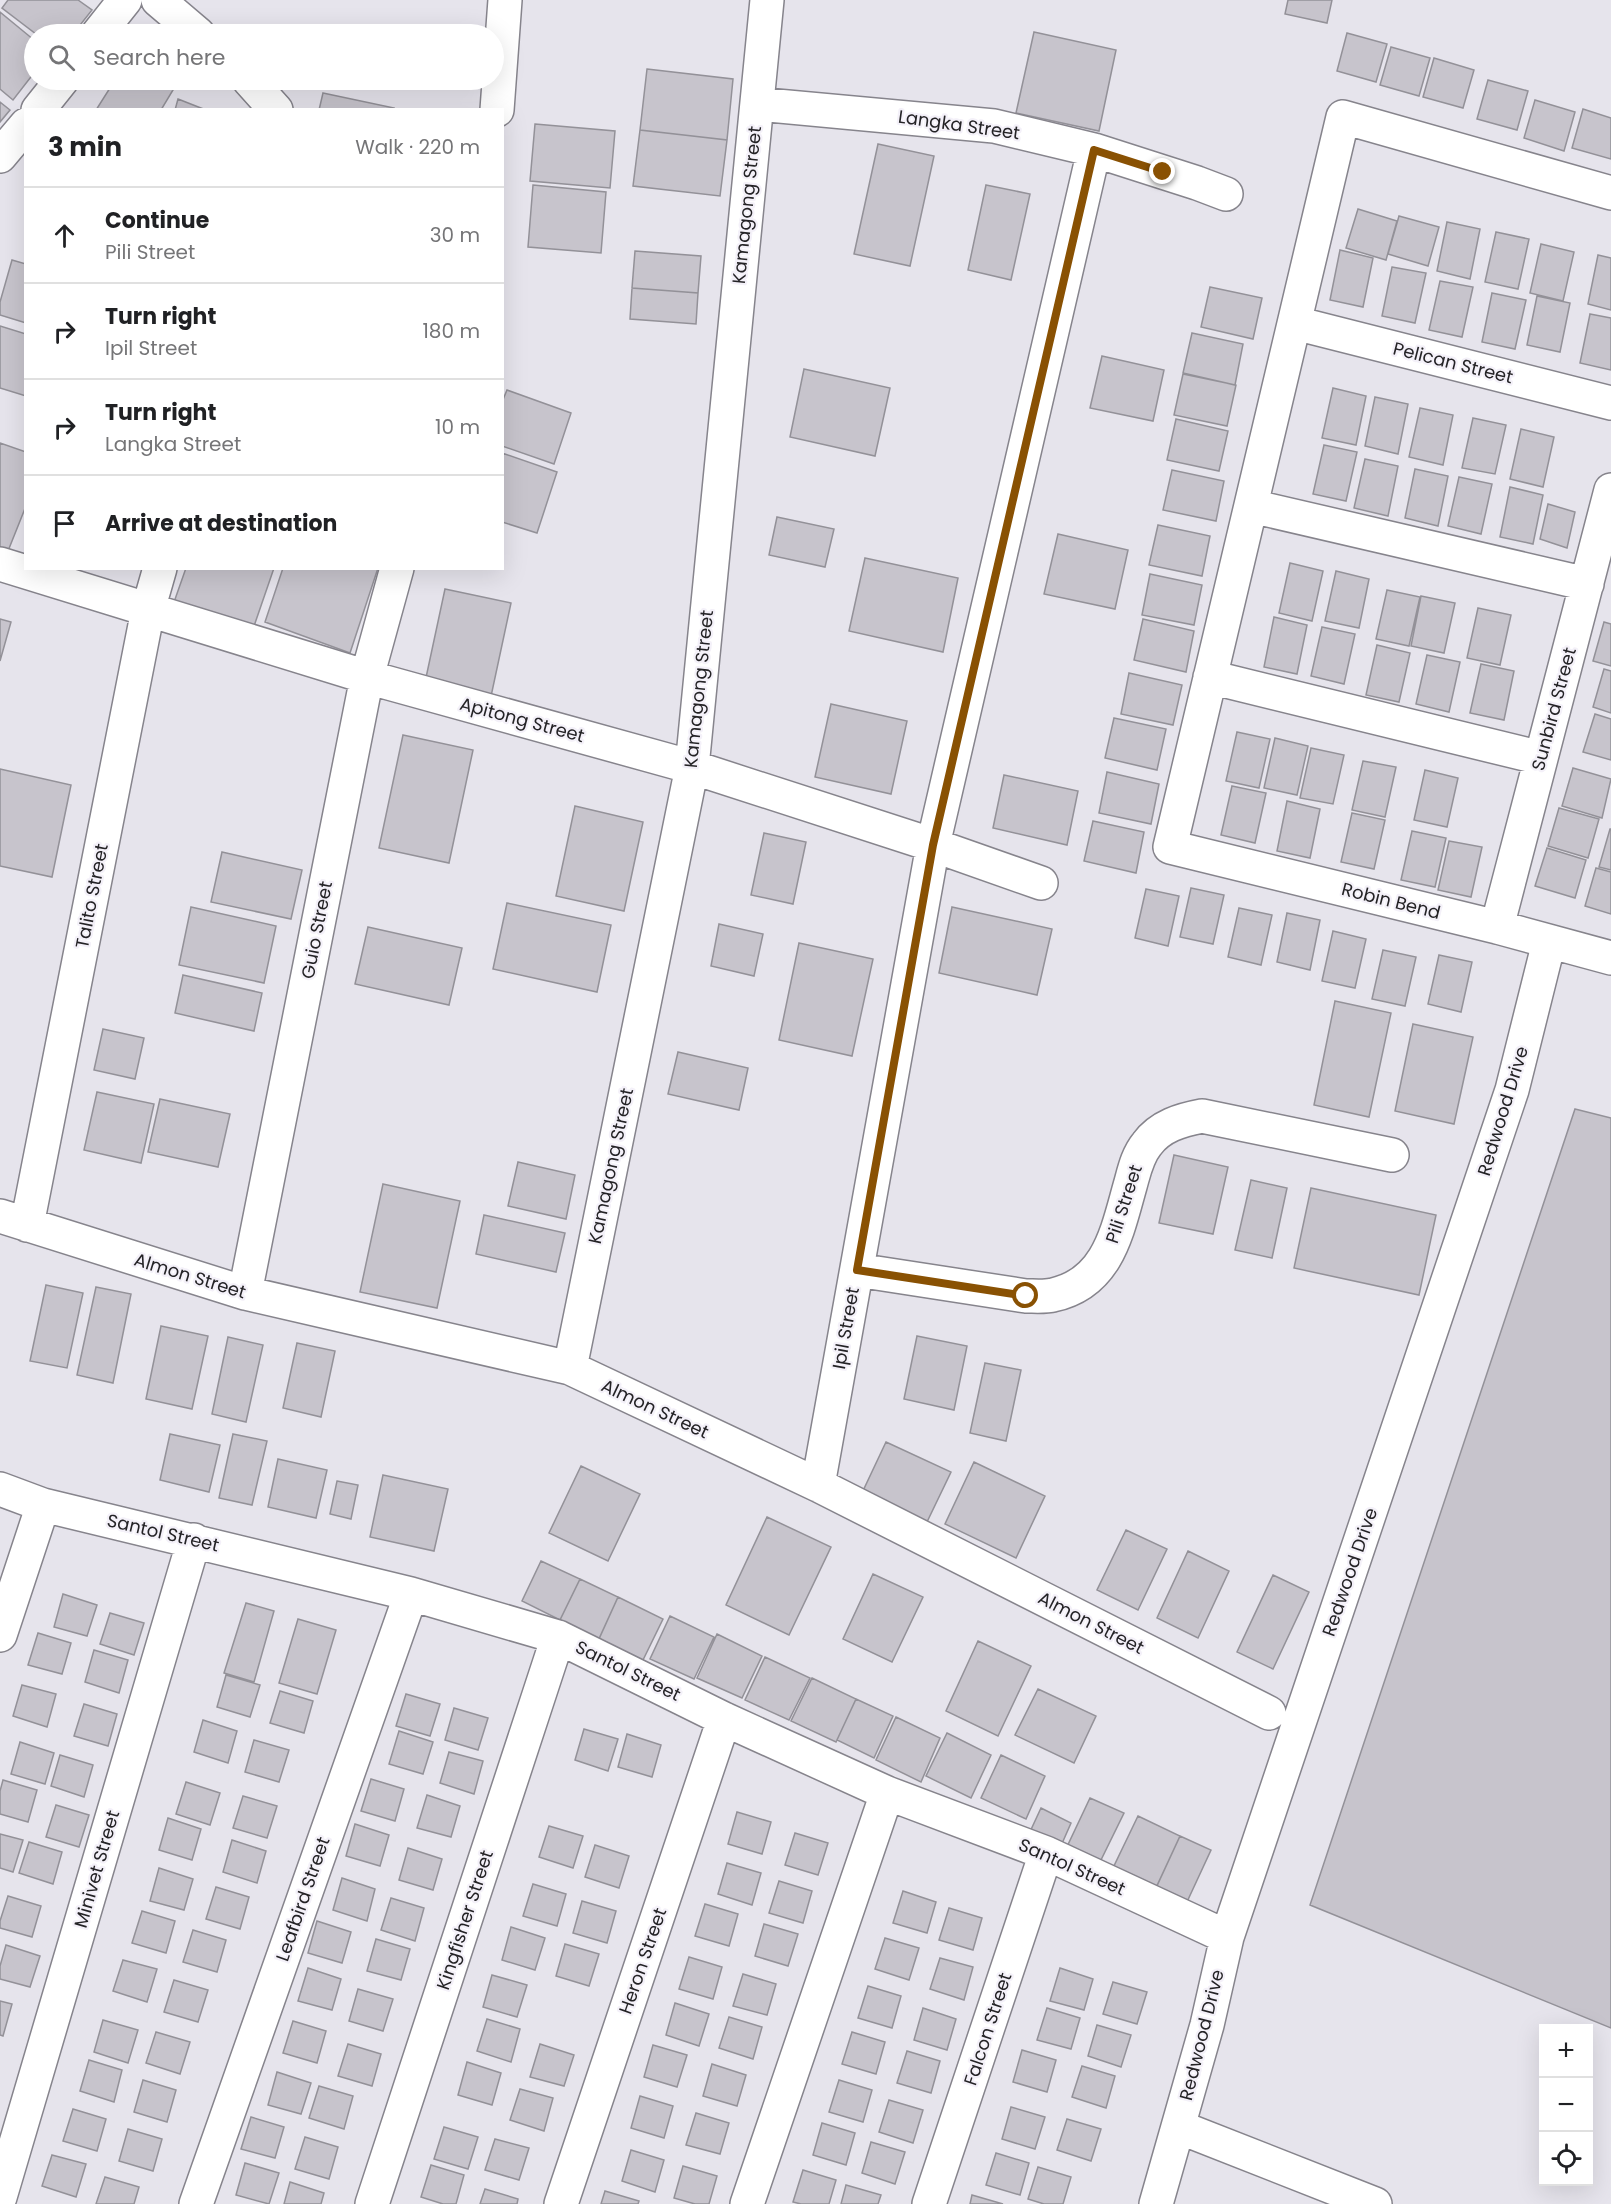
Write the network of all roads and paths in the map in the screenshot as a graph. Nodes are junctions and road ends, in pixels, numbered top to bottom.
1 (125, 0) edge
2 (158, 0) edge
3 (505, 0) edge
4 (767, 0) edge
5 (106, 24) edge
6 (186, 24) edge
7 (503, 24) edge
8 (54, 90) edge
9 (258, 90) edge
10 (498, 90) edge
11 (757, 104) junction
12 (40, 108) edge
13 (274, 108) edge
14 (497, 108) edge
15 (24, 127) edge
16 (1094, 150) junction
17 (0, 156) edge
18 (1611, 193) edge
19 (1226, 194) dead end
20 (1295, 323) junction
21 (1611, 403) edge
22 (1611, 490) edge
23 (1251, 506) junction
24 (0, 564) edge
25 (159, 570) edge
26 (396, 570) edge
27 (1587, 584) junction
28 (148, 610) junction
29 (367, 677) junction
30 (1210, 677) junction
31 (1541, 758) junction
32 (692, 767) junction
33 (933, 845) junction
34 (1041, 883) dead end
35 (1497, 927) junction
36 (1549, 942) junction
37 (1611, 958) edge
38 (1392, 1155) dead end
39 (14, 1221) edge
40 (857, 1270) junction
41 (245, 1293) junction
42 (570, 1368) junction
43 (818, 1485) junction
44 (0, 1489) edge
45 (44, 1505) junction
46 (194, 1540) junction
47 (411, 1594) junction
48 (0, 1635) edge
49 (558, 1637) junction
50 (1269, 1713) dead end
51 (724, 1719) junction
52 (887, 1793) junction
53 (1046, 1853) junction
54 (1227, 1937) junction
55 (1179, 2127) junction
56 (0, 2197) edge
57 (196, 2204) edge
58 (372, 2204) edge
59 (561, 2204) edge
60 (747, 2204) edge
61 (929, 2204) edge
62 (1156, 2204) edge
63 (1375, 2204) edge

1 - 5 street
2 - 6 street
3 - 7 street
4 - 11 street, Kamagong Street
8 - 12 street
9 - 13 street
10 - 14 street
11 - 16 street, Langka Street
11 - 32 street, Kamagong Street
15 - 17 street
16 - 19 street, Langka Street
16 - 33 street, Ipil Street
18 - 20 street
20 - 21 street, Pelican Street
20 - 23 street
22 - 27 street, Sunbird Street
23 - 27 street
23 - 30 street
24 - 28 street, Apitong Street
25 - 28 street, Talito Street
26 - 29 street, Guio Street
27 - 31 street, Sunbird Street
28 - 29 street, Apitong Street
28 - 39 street, Talito Street
29 - 32 street, Apitong Street
29 - 41 street, Guio Street
30 - 31 street
30 - 35 street, Robin Bend
31 - 35 street, Sunbird Street
32 - 33 street, Apitong Street
32 - 42 street, Kamagong Street
33 - 34 street, Apitong Street
33 - 40 street, Ipil Street
35 - 36 street, Robin Bend
36 - 37 street, Robin Bend
36 - 54 street, Redwood Drive
38 - 40 street, Pili Street
39 - 41 street, Almon Street
40 - 43 street, Ipil Street
41 - 42 street, Almon Street
42 - 43 street, Almon Street
43 - 50 street, Almon Street
44 - 45 street, Santol Street
45 - 46 street, Santol Street
45 - 48 street
46 - 47 street, Santol Street
46 - 56 street, Minivet Street
47 - 49 street, Santol Street
47 - 57 street, Leafbird Street
49 - 51 street, Santol Street
49 - 58 street, Kingfisher Street
51 - 52 street, Santol Street
51 - 59 street, Heron Street
52 - 53 street, Santol Street
52 - 60 street
53 - 54 street, Santol Street
53 - 61 street, Falcon Street
54 - 55 street, Redwood Drive
55 - 62 street, Redwood Drive
55 - 63 street

